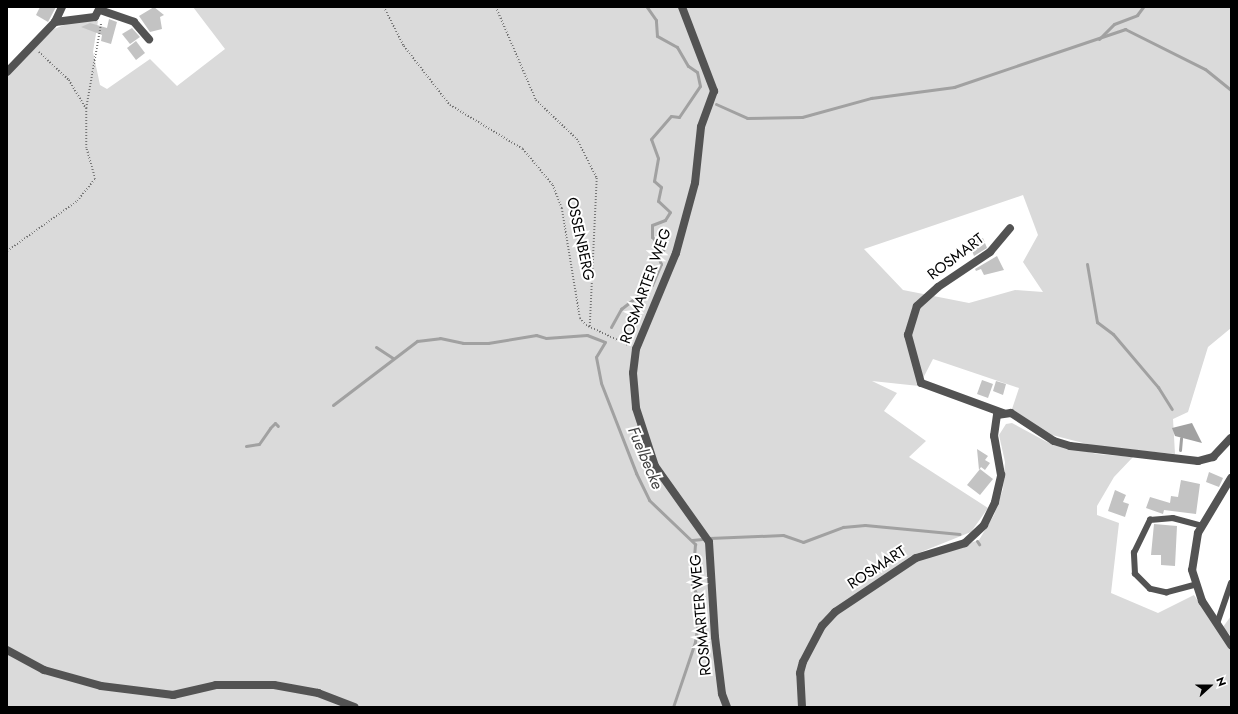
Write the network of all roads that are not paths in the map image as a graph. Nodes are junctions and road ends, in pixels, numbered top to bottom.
1 (62, 7) edge
2 (682, 7) edge
3 (102, 10) edge
4 (55, 22) junction
5 (149, 39) dead end
6 (7, 72) edge
7 (1010, 228) dead end
8 (1003, 413) junction
9 (1231, 438) edge
10 (1231, 478) edge
11 (1202, 526) junction
12 (1231, 583) edge
13 (1196, 585) junction
14 (1217, 625) junction
15 (1231, 645) edge
16 (7, 650) edge
17 (354, 707) edge
18 (727, 707) edge
19 (802, 707) edge

1 - 4 street
2 - 18 street, ROSMARTER WEG
3 - 4 street
3 - 5 street
4 - 6 street
7 - 8 street, ROSMART
8 - 9 street, ROSMART
8 - 19 street, ROSMART
10 - 11 street
11 - 13 street
11 - 13 lane
12 - 14 lane
13 - 14 street
14 - 15 street
16 - 17 street

